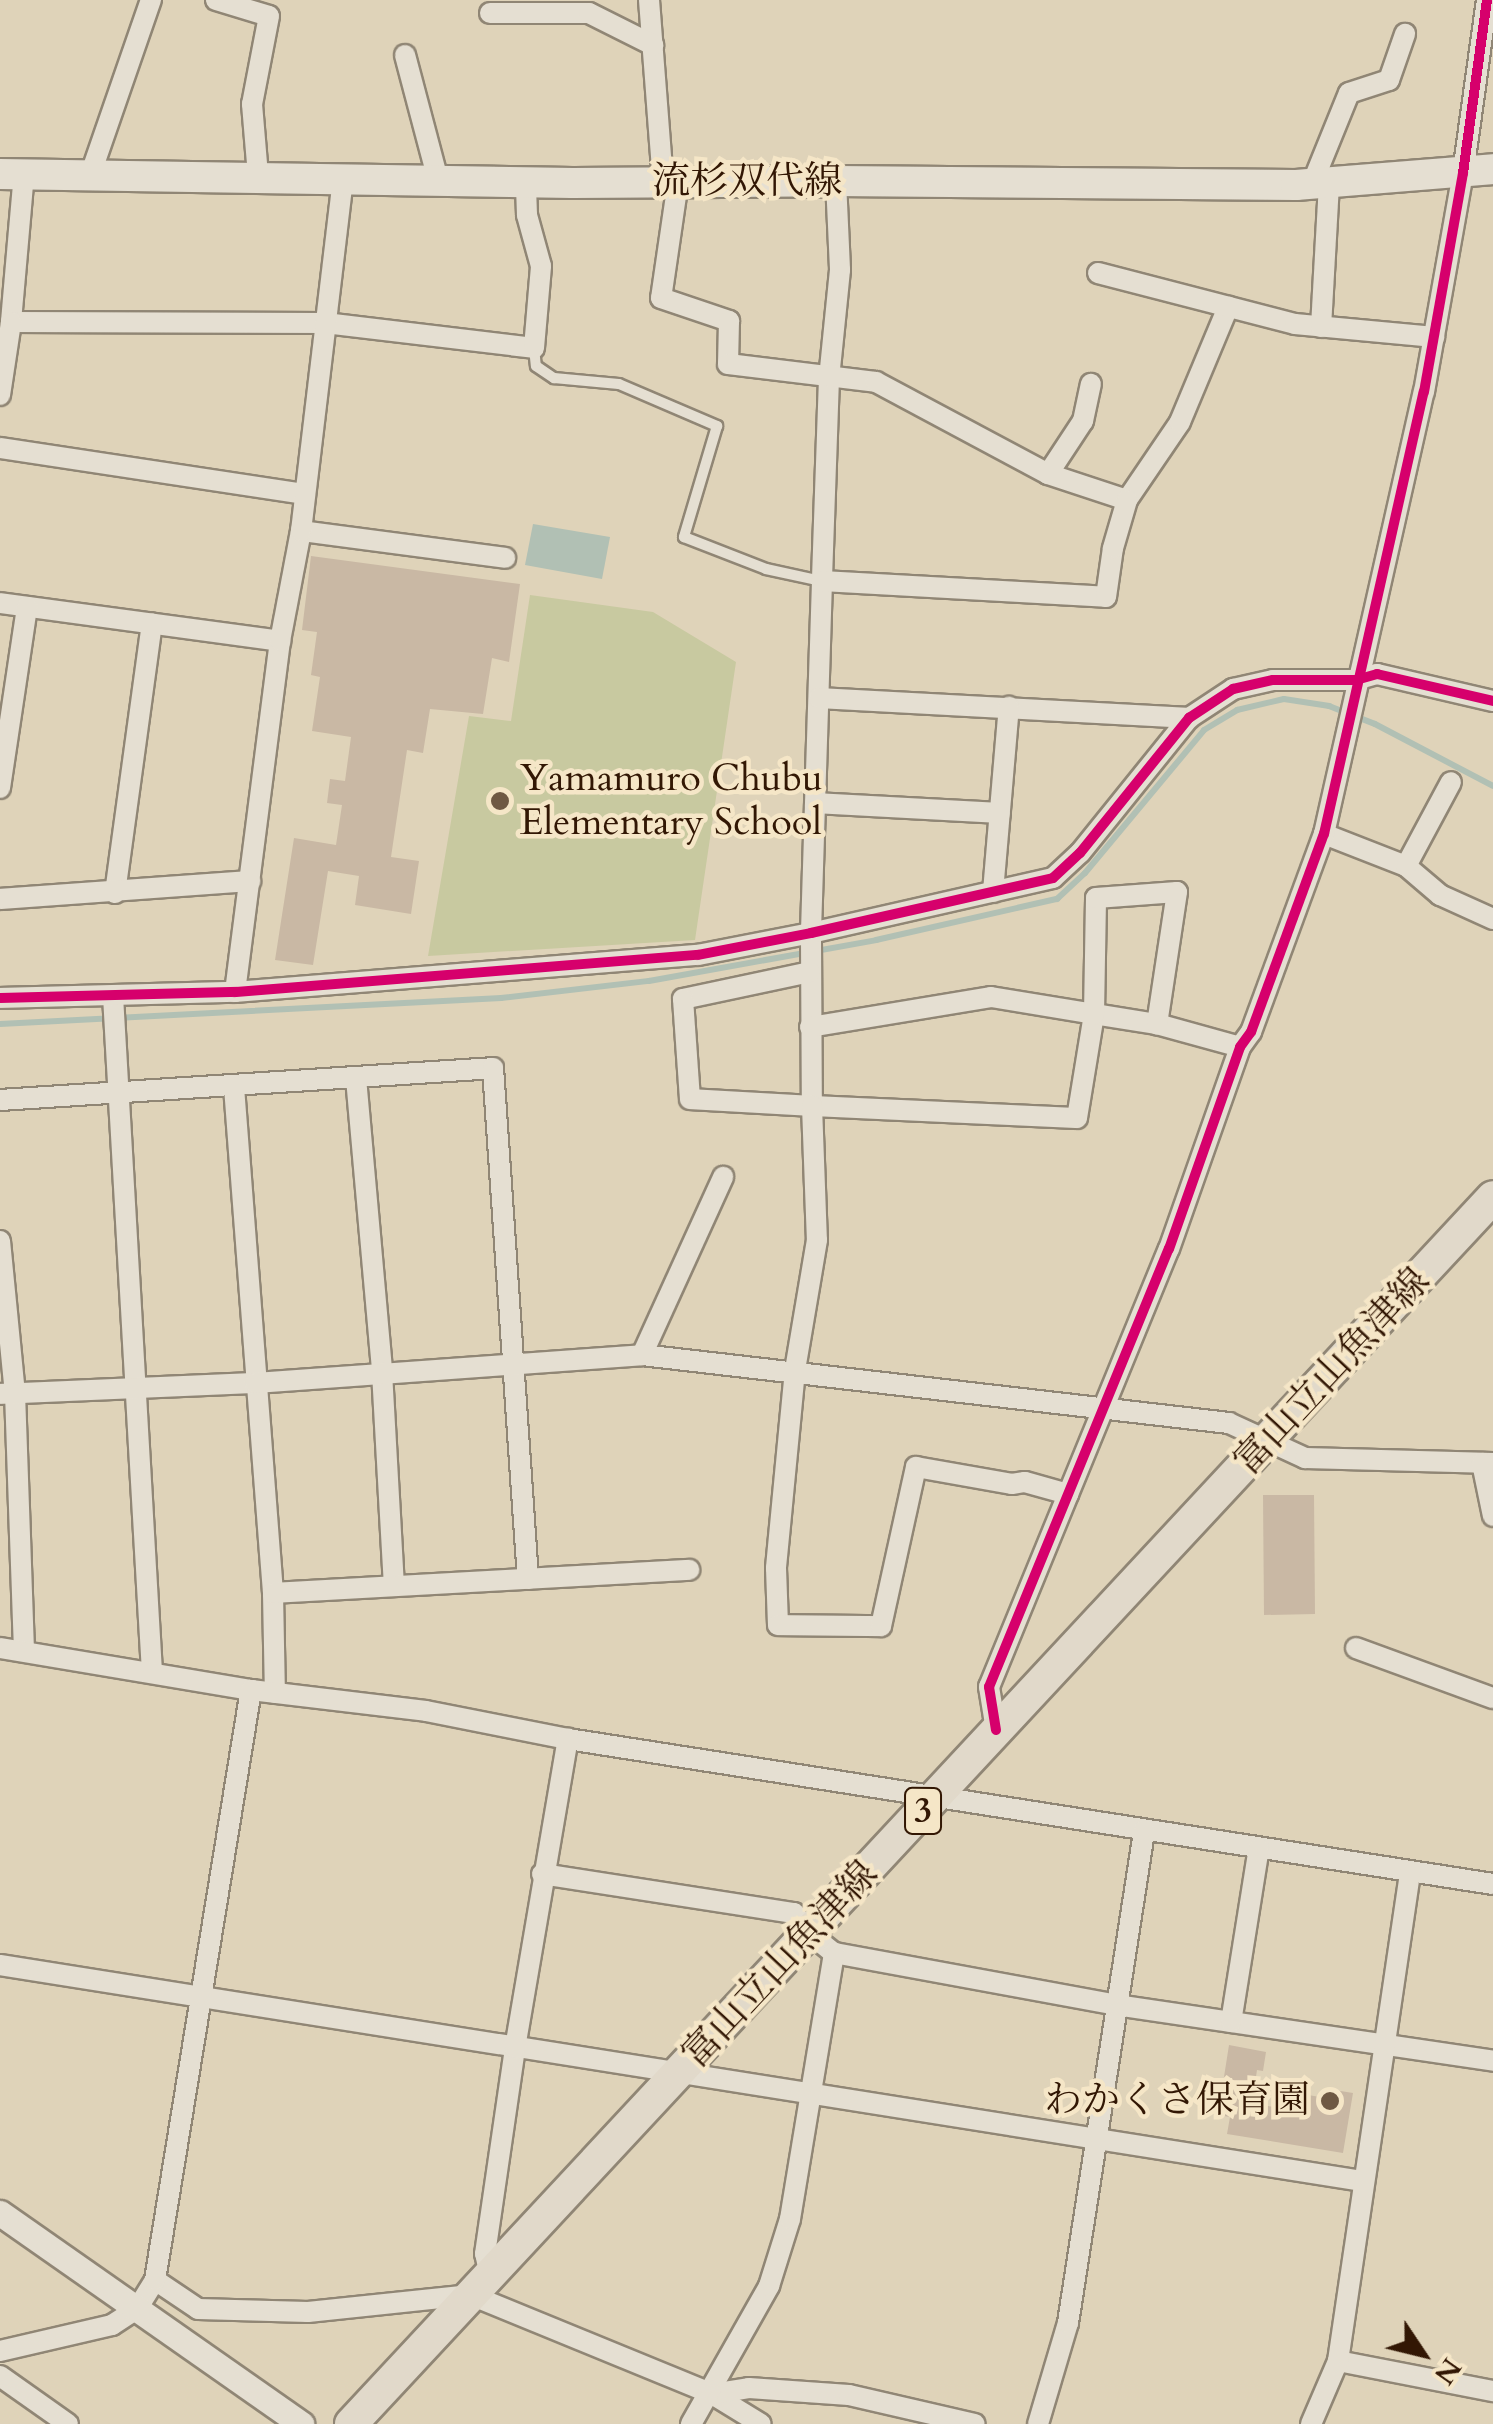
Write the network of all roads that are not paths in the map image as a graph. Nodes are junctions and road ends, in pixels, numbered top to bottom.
1 (151, 0) edge
2 (216, 0) edge
3 (649, 0) edge
4 (1487, 0) edge
5 (490, 13) dead end
6 (1405, 34) dead end
7 (653, 45) junction
8 (405, 55) dead end
9 (1478, 171) edge
10 (12, 173) edge
11 (91, 173) junction
12 (258, 176) junction
13 (343, 178) junction
14 (438, 180) junction
15 (836, 180) junction
16 (526, 182) junction
17 (670, 182) junction
18 (1320, 184) junction
19 (1098, 273) dead end
20 (1228, 307) junction
21 (11, 322) junction
22 (325, 322) junction
23 (1320, 328) junction
24 (1434, 337) junction
25 (534, 348) junction
26 (829, 378) junction
27 (1091, 384) dead end
28 (0, 395) edge
29 (0, 448) edge
30 (1048, 474) junction
31 (304, 494) junction
32 (1127, 500) junction
33 (301, 530) junction
34 (505, 558) dead end
35 (822, 581) junction
36 (0, 603) edge
37 (27, 607) junction
38 (152, 624) junction
39 (280, 641) junction
40 (1354, 690) junction
41 (818, 698) junction
42 (1493, 701) edge
43 (1009, 707) junction
44 (1189, 718) junction
45 (1452, 782) dead end
46 (0, 788) edge
47 (816, 803) junction
48 (1000, 813) junction
49 (1324, 834) junction
50 (1406, 866) junction
51 (250, 881) junction
52 (994, 892) junction
53 (115, 893) junction
54 (0, 898) edge
55 (1493, 919) edge
56 (811, 936) junction
57 (811, 970) junction
58 (235, 992) junction
59 (0, 998) edge
60 (113, 1000) junction
61 (1094, 1014) junction
62 (1157, 1024) junction
63 (810, 1027) junction
64 (1240, 1047) junction
65 (356, 1078) junction
66 (234, 1087) junction
67 (115, 1093) junction
68 (0, 1100) edge
69 (812, 1106) junction
70 (723, 1177) dead end
71 (1493, 1197) edge
72 (0, 1241) edge
73 (642, 1355) junction
74 (512, 1366) junction
75 (796, 1370) junction
76 (382, 1372) junction
77 (254, 1383) junction
78 (137, 1388) junction
79 (8, 1393) edge
80 (1105, 1408) junction
81 (1270, 1439) junction
82 (1488, 1463) edge
83 (1068, 1494) junction
84 (1493, 1516) edge
85 (688, 1570) dead end
86 (528, 1579) junction
87 (394, 1586) junction
88 (273, 1593) junction
89 (0, 1648) edge
90 (1356, 1648) dead end
91 (24, 1651) junction
92 (152, 1672) junction
93 (251, 1690) junction
94 (275, 1693) junction
95 (1493, 1698) edge
96 (996, 1730) junction
97 (568, 1739) junction
98 (936, 1797) junction
99 (1144, 1830) junction
100 (1260, 1848) junction
101 (1410, 1871) junction
102 (542, 1874) junction
103 (1493, 1884) edge
104 (821, 1943) junction
105 (0, 1964) edge
106 (202, 1996) junction
107 (1116, 2005) junction
108 (1231, 2022) junction
109 (1384, 2044) junction
110 (515, 2048) junction
111 (1493, 2062) edge
112 (681, 2071) junction
113 (808, 2096) junction
114 (1096, 2140) junction
115 (1363, 2181) junction
116 (0, 2213) edge
117 (155, 2280) junction
118 (481, 2285) junction
119 (137, 2309) junction
120 (0, 2351) edge
121 (1338, 2360) junction
122 (0, 2376) edge
123 (1493, 2391) edge
124 (712, 2394) junction
125 (68, 2424) edge
126 (301, 2424) edge
127 (351, 2424) edge
128 (691, 2424) edge
129 (761, 2424) edge
130 (975, 2424) edge
131 (1038, 2424) edge
132 (1311, 2424) edge

1 - 11 street
2 - 12 street
3 - 7 street
4 - 9 street
5 - 7 street
6 - 18 street
7 - 17 street
8 - 14 street
9 - 18 main road, 流杉双代線
9 - 24 street
10 - 11 main road, 流杉双代線
10 - 21 street
11 - 12 main road, 流杉双代線
12 - 13 main road, 流杉双代線
13 - 14 main road, 流杉双代線
13 - 22 street
14 - 16 main road, 流杉双代線
15 - 17 main road, 流杉双代線
15 - 18 main road, 流杉双代線
15 - 26 street
16 - 17 main road, 流杉双代線
16 - 25 street
17 - 26 street
18 - 23 street
19 - 20 street
20 - 23 street
20 - 32 street
21 - 22 street
21 - 28 street
22 - 25 street
22 - 31 street
23 - 24 street
24 - 40 street
25 - 35 lane
26 - 30 street
26 - 35 street
27 - 30 street
29 - 31 street
30 - 32 street
31 - 33 street
32 - 35 street
33 - 34 street
33 - 39 street
35 - 41 street
36 - 37 street
37 - 38 street
37 - 46 street
38 - 39 street
38 - 53 street
39 - 51 street
40 - 42 street
40 - 44 street
40 - 49 street
41 - 43 street
41 - 47 street
43 - 44 street
43 - 48 street
44 - 52 street
45 - 50 street
47 - 48 street
47 - 56 street
48 - 52 street
49 - 50 street
49 - 64 street
50 - 55 street
51 - 53 street
51 - 58 street
52 - 56 street
53 - 54 street
56 - 57 street
56 - 58 street
57 - 63 street
57 - 69 street
58 - 60 street
59 - 60 street
60 - 67 street
61 - 62 street
61 - 62 street
61 - 63 street
61 - 69 street
62 - 64 street
63 - 69 street
64 - 80 street
65 - 66 street
65 - 74 street
65 - 76 street
66 - 67 street
66 - 77 street
67 - 68 street
67 - 78 street
69 - 75 street
70 - 73 street
71 - 81 main road, 富山立山魚津線 / 3
72 - 79 street
73 - 74 street
73 - 75 street
74 - 76 street
74 - 86 street
75 - 80 street
75 - 83 street
76 - 77 street
76 - 87 street
77 - 78 street
77 - 88 street
78 - 79 street
78 - 92 street
79 - 91 street
80 - 81 street
80 - 83 street
81 - 82 street
81 - 96 main road, 富山立山魚津線 / 3
82 - 84 street
83 - 96 street
85 - 86 street
86 - 87 street
87 - 88 street
88 - 94 street
89 - 91 street
90 - 95 street
91 - 92 street
92 - 93 street
93 - 94 street
93 - 106 street
94 - 97 street
96 - 98 main road, 富山立山魚津線 / 3
97 - 98 street
97 - 102 street
98 - 99 street
98 - 104 main road, 富山立山魚津線 / 3
99 - 100 street
99 - 107 street
100 - 101 street
100 - 108 street
101 - 103 street
101 - 109 street
102 - 104 street
102 - 110 street
104 - 107 street
104 - 112 main road, 富山立山魚津線 / 3
104 - 113 street
105 - 106 street
106 - 110 street
106 - 117 street
107 - 108 street
107 - 114 street
108 - 109 street
109 - 111 street
109 - 115 street
110 - 112 street
110 - 118 street
112 - 113 street
112 - 118 main road, 富山立山魚津線 / 3
113 - 114 street
113 - 124 street
114 - 115 street
114 - 131 street
115 - 121 street
116 - 119 street
117 - 118 street
117 - 119 street
118 - 124 street
118 - 127 main road, 富山立山魚津線 / 3
119 - 120 street
119 - 126 street
121 - 123 street
121 - 132 street
122 - 125 street
124 - 128 street
124 - 129 street
124 - 130 street

